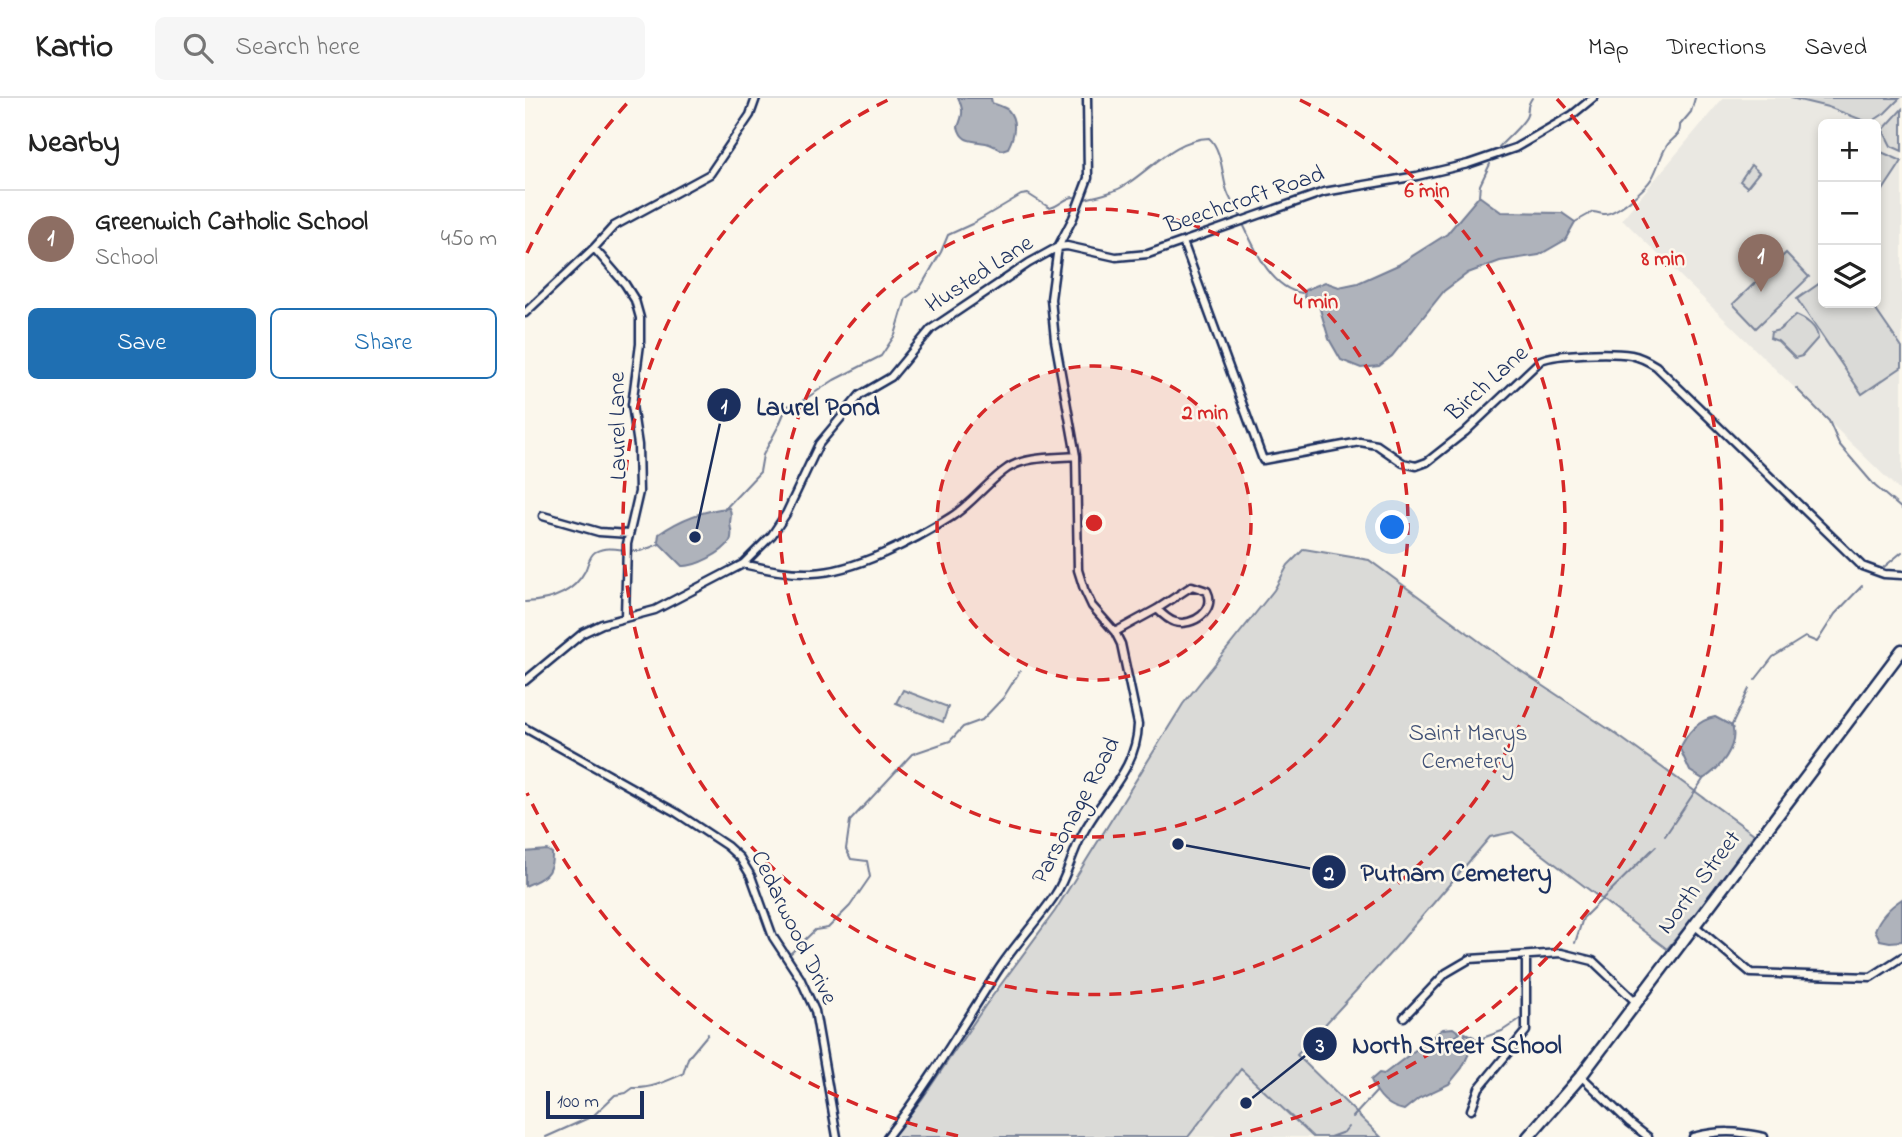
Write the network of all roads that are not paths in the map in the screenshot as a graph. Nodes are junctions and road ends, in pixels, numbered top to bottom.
1 (756, 98) edge
2 (1087, 98) edge
3 (1593, 98) edge
4 (1183, 242) junction
5 (1058, 247) junction
6 (594, 248) junction
7 (525, 313) edge
8 (1076, 456) junction
9 (543, 516) dead end
10 (629, 534) junction
11 (743, 564) junction
12 (1902, 575) edge
13 (1157, 609) junction
14 (625, 616) junction
15 (1115, 632) junction
16 (1902, 650) edge
17 (525, 681) edge
18 (525, 728) edge
19 (1695, 925) junction
20 (1526, 957) junction
21 (1902, 957) edge
22 (1637, 1003) junction
23 (1403, 1017) dead end
24 (1581, 1076) junction
25 (1471, 1110) dead end
26 (837, 1137) edge
27 (887, 1137) edge
28 (1528, 1137) edge
29 (1648, 1137) edge
30 (1693, 1137) edge
31 (1763, 1137) edge

1 - 6 street
2 - 5 street, Parsonage Road
3 - 4 street, Beechcroft Road
4 - 5 street, Beechcroft Road
4 - 12 street, Birch Lane
5 - 8 street, Parsonage Road
5 - 11 street, Husted Lane
6 - 7 street
6 - 10 street, Laurel Lane
8 - 11 street
8 - 15 street, Parsonage Road
9 - 10 street
10 - 14 street, Laurel Lane
11 - 14 street, Husted Lane
13 - 13 street
13 - 15 street
14 - 17 street, Husted Lane
15 - 27 street, Parsonage Road
16 - 19 main road, North Street
18 - 26 street, Cedarwood Drive
19 - 21 street
19 - 22 main road, North Street
20 - 22 street
20 - 23 street
20 - 25 street
22 - 24 main road, North Street
24 - 28 main road, North Street
24 - 29 street
30 - 31 street

